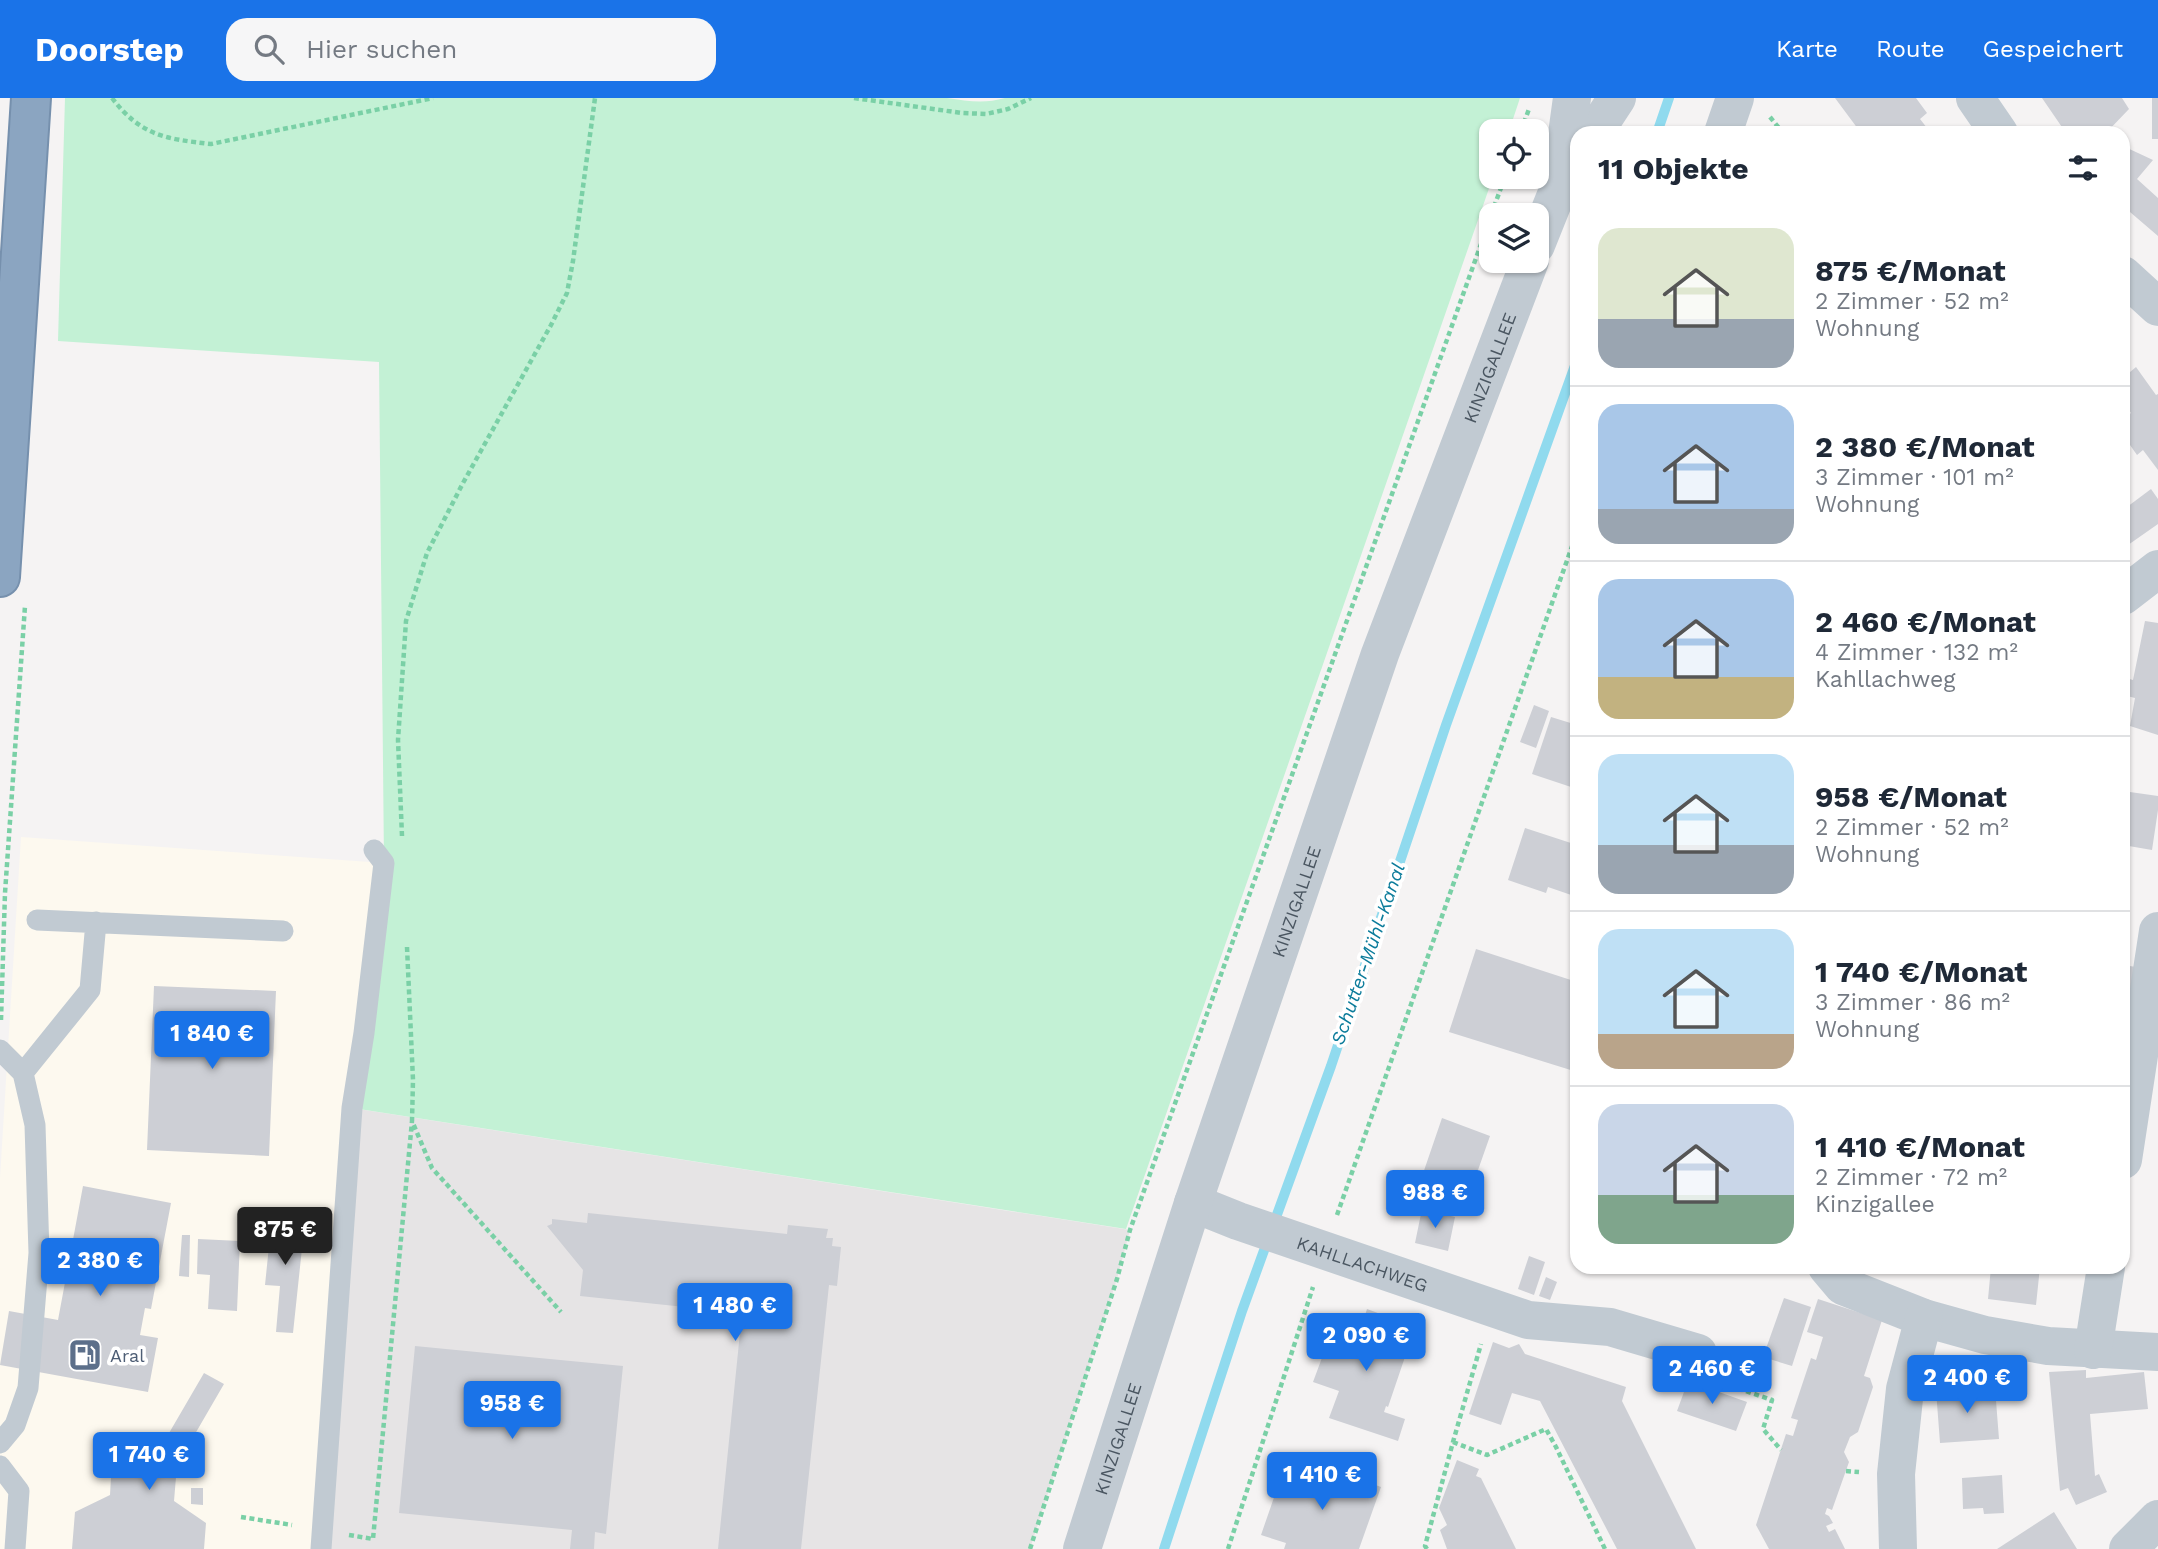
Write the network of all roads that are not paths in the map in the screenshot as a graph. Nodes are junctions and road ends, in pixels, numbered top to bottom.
1 (31, 98) edge
2 (1572, 98) edge
3 (1617, 98) edge
4 (1735, 98) edge
5 (1975, 98) edge
6 (1570, 126) edge
7 (1599, 126) edge
8 (1725, 126) edge
9 (1994, 126) edge
10 (1570, 135) edge
11 (1568, 172) edge
12 (1549, 215) edge
13 (1526, 273) edge
14 (2130, 281) edge
15 (2158, 307) edge
16 (2158, 569) edge
17 (0, 577) edge
18 (2130, 591) edge
19 (374, 850) dead end
20 (37, 920) dead end
21 (96, 922) junction
22 (284, 931) dead end
23 (2158, 931) edge
24 (0, 1050) edge
25 (23, 1073) junction
26 (2130, 1114) edge
27 (1193, 1202) junction
28 (1833, 1274) edge
29 (2105, 1274) edge
30 (1924, 1318) junction
31 (2094, 1349) junction
32 (2158, 1352) edge
33 (1698, 1353) road end
34 (0, 1443) edge
35 (0, 1466) edge
36 (2158, 1519) edge
37 (322, 1540) edge
38 (15, 1549) edge
39 (1082, 1549) edge
40 (1898, 1549) edge
41 (2128, 1549) edge

1 - 17 highway
2 - 6 street
3 - 7 street
4 - 8 street
5 - 9 street
10 - 11 street
11 - 12 street
13 - 27 street, KINZIGALLEE
14 - 15 street
16 - 18 street
19 - 37 lane
20 - 21 lane
21 - 22 lane
21 - 25 lane
23 - 26 street
24 - 25 lane
25 - 34 lane
27 - 33 street, KAHLLACHWEG
27 - 39 street, KINZIGALLEE
28 - 30 street
29 - 31 street
30 - 31 street
30 - 40 street
31 - 32 street
35 - 38 lane
36 - 41 street

